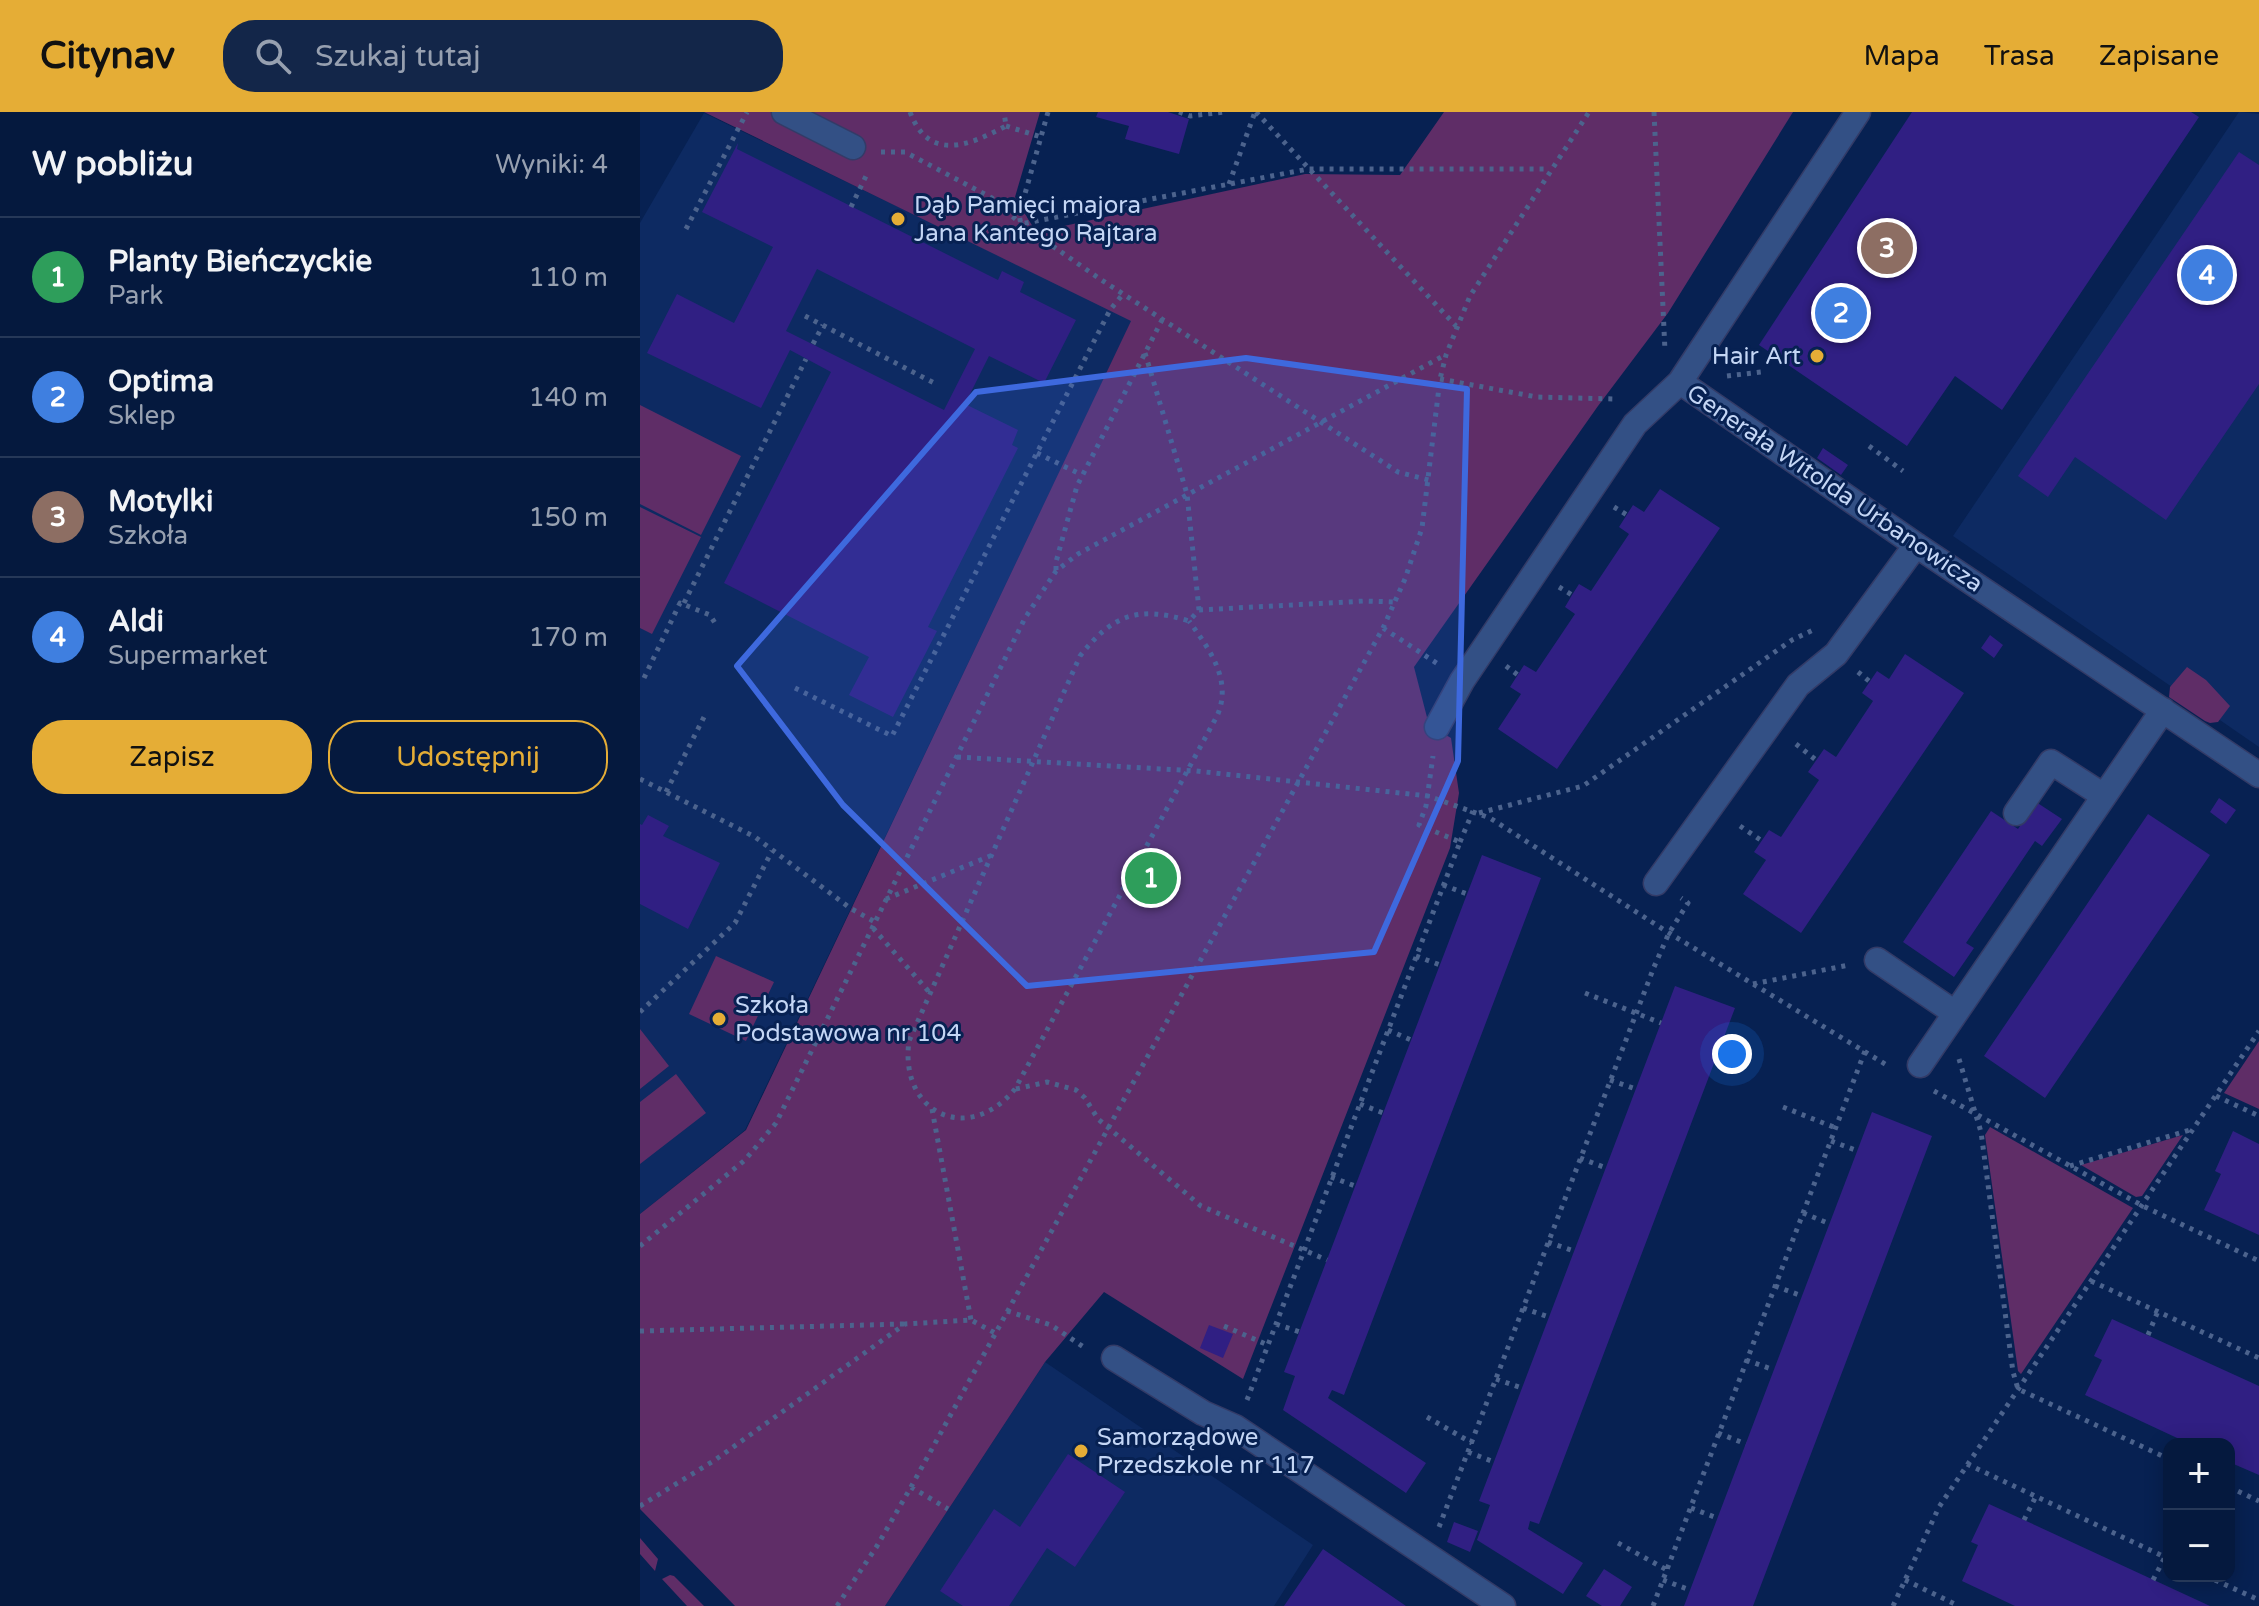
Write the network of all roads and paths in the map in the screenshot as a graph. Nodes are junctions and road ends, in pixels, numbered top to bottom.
1 (747, 112) edge
2 (784, 112) edge
3 (910, 112) edge
4 (1004, 112) edge
5 (1048, 112) edge
6 (1179, 112) edge
7 (1224, 112) edge
8 (1256, 112) edge
9 (1589, 112) edge
10 (1654, 112) edge
11 (1858, 112) edge
12 (1006, 126) junction
13 (1041, 137) junction
14 (853, 147) joint
15 (1308, 169) junction
16 (1550, 169) junction
17 (1229, 185) junction
18 (860, 188) dead end
19 (851, 207) dead end
20 (1021, 224) junction
21 (686, 229) dead end
22 (1124, 294) junction
23 (805, 316) dead end
24 (1163, 318) junction
25 (823, 325) junction
26 (1456, 326) junction
27 (813, 344) dead end
28 (1145, 353) junction
29 (1446, 355) junction
30 (806, 359) dead end
31 (1440, 379) junction
32 (1680, 382) junction
33 (938, 385) dead end
34 (1654, 406) junction
35 (1321, 420) junction
36 (1869, 446) dead end
37 (1037, 453) junction
38 (1903, 471) dead end
39 (1082, 475) junction
40 (1429, 480) junction
41 (1187, 494) junction
42 (1916, 545) junction
43 (1056, 571) junction
44 (1394, 602) junction
45 (684, 603) junction
46 (1199, 610) junction
47 (1189, 621) junction
48 (715, 623) dead end
49 (1383, 628) junction
50 (1816, 629) dead end
51 (1420, 650) dead end
52 (644, 678) dead end
53 (795, 688) dead end
54 (2163, 710) junction
55 (704, 717) dead end
56 (1437, 727) joint
57 (1796, 744) dead end
58 (957, 757) junction
59 (1816, 760) dead end
60 (1034, 761) junction
61 (1187, 770) junction
62 (2259, 775) edge
63 (640, 779) edge
64 (1297, 782) junction
65 (666, 792) junction
66 (1428, 796) junction
67 (2104, 796) junction
68 (1475, 812) junction
69 (2016, 813) dead end
70 (1740, 826) dead end
71 (1762, 841) dead end
72 (1460, 842) junction
73 (772, 851) junction
74 (991, 856) junction
75 (1656, 883) dead end
76 (1443, 885) junction
77 (1467, 894) dead end
78 (886, 899) junction
79 (874, 924) junction
80 (1669, 933) junction
81 (1416, 956) junction
82 (1877, 960) dead end
83 (1440, 965) dead end
84 (1831, 968) dead end
85 (1753, 984) junction
86 (930, 993) junction
87 (1585, 993) dead end
88 (640, 1012) edge
89 (1636, 1013) junction
90 (1955, 1013) junction
91 (1661, 1023) dead end
92 (1388, 1030) junction
93 (2259, 1031) edge
94 (1939, 1038) junction
95 (1411, 1040) dead end
96 (1865, 1051) junction
97 (1915, 1074) junction
98 (1610, 1080) junction
99 (1015, 1089) junction
100 (1636, 1089) dead end
101 (2216, 1096) junction
102 (1360, 1104) junction
103 (1783, 1107) dead end
104 (932, 1108) junction
105 (1383, 1113) dead end
106 (1977, 1114) junction
107 (2259, 1116) edge
108 (1107, 1127) junction
109 (1836, 1128) junction
110 (2194, 1129) junction
111 (1831, 1141) junction
112 (1858, 1151) dead end
113 (1580, 1158) junction
114 (2070, 1166) junction
115 (1606, 1168) dead end
116 (1331, 1177) junction
117 (1355, 1186) dead end
118 (2143, 1206) junction
119 (1803, 1213) junction
120 (1830, 1224) dead end
121 (1548, 1242) junction
122 (640, 1246) edge
123 (1303, 1250) junction
124 (1574, 1251) dead end
125 (1327, 1260) dead end
126 (2259, 1261) edge
127 (2091, 1281) junction
128 (1775, 1286) junction
129 (1802, 1296) dead end
130 (1523, 1308) junction
131 (1007, 1311) junction
132 (2158, 1311) junction
133 (1549, 1317) dead end
134 (971, 1320) junction
135 (905, 1324) junction
136 (1276, 1324) junction
137 (1224, 1326) dead end
138 (640, 1331) edge
139 (1300, 1332) dead end
140 (995, 1333) junction
141 (2148, 1335) dead end
142 (1268, 1345) junction
143 (1090, 1351) dead end
144 (1114, 1358) dead end
145 (2259, 1358) edge
146 (1746, 1360) junction
147 (1774, 1370) dead end
148 (1496, 1379) junction
149 (1522, 1388) dead end
150 (2018, 1389) junction
151 (1250, 1393) dead end
152 (1427, 1417) dead end
153 (1718, 1433) junction
154 (1472, 1443) junction
155 (1746, 1444) dead end
156 (1468, 1452) junction
157 (2163, 1455) edge
158 (1494, 1462) dead end
159 (1967, 1464) junction
160 (911, 1487) junction
161 (2235, 1490) edge
162 (2036, 1496) junction
163 (2259, 1501) edge
164 (640, 1506) edge
165 (1691, 1508) junction
166 (948, 1509) dead end
167 (1717, 1518) dead end
168 (2024, 1520) dead end
169 (1618, 1543) dead end
170 (1428, 1556) junction
171 (2163, 1556) edge
172 (2163, 1564) edge
173 (1667, 1570) junction
174 (1663, 1580) junction
175 (1905, 1580) junction
176 (2153, 1580) dead end
177 (2219, 1582) edge
178 (1690, 1590) dead end
179 (2259, 1600) edge
180 (837, 1606) edge
181 (1503, 1606) edge
182 (1653, 1606) edge
183 (1893, 1606) edge
184 (1959, 1606) edge

1 - 21 path
2 - 14 street
3 - 12 path
4 - 12 path
5 - 13 path
6 - 7 path
8 - 15 path
8 - 17 path
9 - 16 path
10 - 32 path
11 - 32 street, Generała Witolda Urbanowicza
12 - 13 path
13 - 20 path
14 - 20 path
15 - 16 path
15 - 17 path
15 - 26 path
16 - 26 path
17 - 20 path
18 - 19 path
20 - 22 path
22 - 24 path
22 - 37 path
23 - 25 path
24 - 28 path
24 - 35 path
25 - 27 path
25 - 33 path
26 - 29 path
28 - 39 path
28 - 41 path
29 - 31 path
29 - 35 path
30 - 45 path
31 - 34 path
31 - 40 path
32 - 34 street
32 - 42 street, Generała Witolda Urbanowicza
34 - 56 street
35 - 40 path
35 - 41 path
36 - 38 path
37 - 39 path
37 - 53 path
39 - 43 path
40 - 44 path
41 - 43 path
41 - 46 path
42 - 54 street, Generała Witolda Urbanowicza
42 - 75 street
43 - 58 path
44 - 46 path
44 - 49 path
45 - 48 path
45 - 52 path
46 - 47 path
47 - 60 path
47 - 61 path
49 - 51 path
49 - 64 path
50 - 68 path
54 - 62 street, Generała Witolda Urbanowicza
54 - 67 street
55 - 65 path
56 - 66 path
57 - 59 path
58 - 60 path
58 - 78 path
60 - 61 path
60 - 74 path
61 - 64 path
61 - 99 path
63 - 65 path
64 - 66 path
64 - 108 path
65 - 73 path
66 - 68 path
66 - 72 path
67 - 69 street
67 - 90 street
68 - 72 path
68 - 80 path
70 - 71 path
72 - 76 path
73 - 79 path
73 - 88 path
74 - 78 path
74 - 86 path
76 - 77 path
76 - 81 path
78 - 79 path
79 - 86 path
79 - 122 path
80 - 85 path
80 - 89 path
81 - 83 path
81 - 92 path
82 - 90 street
84 - 85 path
85 - 96 path
86 - 104 path
87 - 89 path
89 - 91 path
89 - 98 path
90 - 94 street
92 - 95 path
92 - 102 path
93 - 101 path
94 - 97 street
94 - 106 path
96 - 97 path
96 - 109 path
97 - 106 path
98 - 100 path
98 - 113 path
99 - 104 path
99 - 108 path
101 - 107 path
101 - 110 path
102 - 105 path
102 - 116 path
103 - 109 path
104 - 134 path
106 - 114 path
106 - 150 path
108 - 123 path
108 - 131 path
109 - 111 path
110 - 114 path
110 - 118 path
111 - 112 path
111 - 119 path
113 - 115 path
113 - 121 path
114 - 118 path
116 - 117 path
116 - 123 path
118 - 126 path
118 - 127 path
119 - 120 path
119 - 128 path
121 - 124 path
121 - 130 path
123 - 125 path
123 - 136 path
127 - 132 path
127 - 150 path
128 - 129 path
128 - 146 path
130 - 133 path
130 - 148 path
131 - 140 path
131 - 143 path
132 - 141 path
132 - 145 path
134 - 135 path
134 - 140 path
135 - 138 path
135 - 164 path
136 - 139 path
136 - 142 path
137 - 142 path
140 - 160 path
142 - 151 path
144 - 170 street
146 - 147 path
146 - 153 path
148 - 149 path
148 - 154 path
150 - 157 path
150 - 159 path
152 - 154 path
153 - 155 path
153 - 165 path
154 - 156 path
156 - 158 path
156 - 170 path
159 - 162 path
159 - 175 path
160 - 166 path
160 - 180 path
161 - 163 path
162 - 168 path
162 - 171 path
165 - 167 path
165 - 173 path
169 - 173 path
170 - 181 street
172 - 176 path
173 - 174 path
174 - 178 path
174 - 182 path
175 - 183 path
175 - 184 path
177 - 179 path

